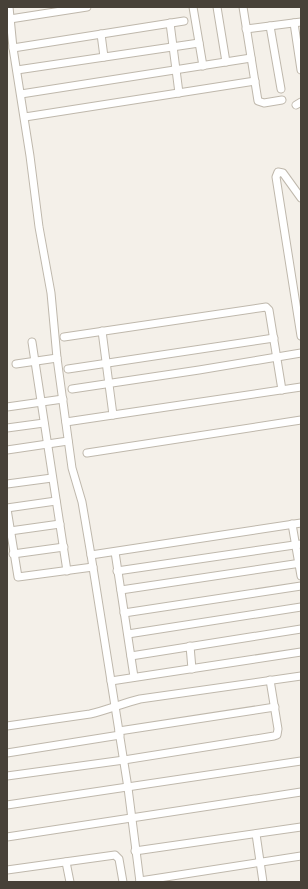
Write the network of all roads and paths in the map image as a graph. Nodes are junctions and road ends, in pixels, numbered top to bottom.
1 (9, 7) edge
2 (88, 7) edge
3 (193, 7) edge
4 (217, 7) edge
5 (243, 7) edge
6 (10, 19) junction
7 (184, 21) dead end
8 (298, 22) edge
9 (170, 23) junction
10 (270, 26) junction
11 (246, 29) junction
12 (101, 34) junction
13 (199, 43) junction
14 (173, 47) junction
15 (13, 48) junction
16 (104, 57) junction
17 (250, 58) junction
18 (226, 62) junction
19 (203, 66) junction
20 (17, 70) junction
21 (176, 70) junction
22 (301, 70) edge
23 (255, 82) junction
24 (281, 89) dead end
25 (179, 93) junction
26 (21, 94) junction
27 (282, 100) dead end
28 (25, 117) junction
29 (301, 198) edge
30 (102, 331) junction
31 (301, 336) edge
32 (64, 337) dead end
33 (274, 338) junction
34 (32, 342) dead end
35 (301, 353) edge
36 (57, 358) junction
37 (277, 358) junction
38 (34, 362) junction
39 (106, 363) junction
40 (16, 364) dead end
41 (68, 369) dead end
42 (109, 383) junction
43 (301, 387) edge
44 (72, 389) dead end
45 (282, 390) junction
46 (63, 398) junction
47 (40, 402) junction
48 (7, 407) edge
49 (113, 415) junction
50 (301, 420) edge
51 (66, 422) junction
52 (44, 423) junction
53 (7, 428) edge
54 (68, 441) junction
55 (47, 444) junction
56 (7, 450) edge
57 (87, 453) dead end
58 (52, 478) junction
59 (7, 484) edge
60 (56, 501) junction
61 (7, 509) edge
62 (301, 523) edge
63 (60, 524) junction
64 (292, 524) junction
65 (10, 531) junction
66 (299, 544) edge
67 (64, 547) junction
68 (115, 552) junction
69 (13, 554) junction
70 (91, 555) junction
71 (300, 563) edge
72 (93, 567) junction
73 (67, 571) junction
74 (117, 571) junction
75 (301, 576) edge
76 (301, 586) edge
77 (121, 590) junction
78 (301, 607) edge
79 (124, 613) junction
80 (301, 629) edge
81 (128, 634) junction
82 (190, 646) junction
83 (301, 652) edge
84 (131, 656) junction
85 (192, 669) junction
86 (301, 676) edge
87 (134, 678) junction
88 (111, 680) junction
89 (270, 680) junction
90 (115, 707) junction
91 (275, 707) junction
92 (7, 726) edge
93 (119, 733) junction
94 (7, 752) edge
95 (124, 760) junction
96 (301, 761) edge
97 (7, 776) edge
98 (128, 788) junction
99 (301, 792) edge
100 (7, 805) edge
101 (132, 818) junction
102 (301, 827) edge
103 (256, 834) junction
104 (7, 837) edge
105 (135, 851) junction
106 (301, 856) edge
107 (66, 862) junction
108 (260, 862) junction
109 (7, 870) edge
110 (140, 881) edge
111 (70, 882) edge
112 (123, 882) edge
113 (263, 882) edge

1 - 6 street
2 - 6 street
3 - 13 street
4 - 18 street
5 - 11 street
6 - 15 street
7 - 9 street
8 - 10 street
8 - 22 street
9 - 12 street
9 - 14 street
10 - 11 street
10 - 24 street
11 - 17 street
12 - 15 street
12 - 16 street
13 - 14 street
13 - 19 street
14 - 16 street
14 - 21 street
15 - 20 street
16 - 20 street
17 - 18 street
17 - 23 street
18 - 19 street
19 - 21 street
20 - 26 street
21 - 25 street
21 - 26 street
23 - 25 street
23 - 27 street
25 - 28 street
26 - 28 street
28 - 36 street
29 - 31 street
30 - 32 street
30 - 33 street
30 - 39 street
33 - 37 street
33 - 39 street
34 - 38 street
35 - 37 street
36 - 38 street
36 - 46 street
37 - 42 street
37 - 45 street
38 - 40 street
38 - 47 street
39 - 41 street
39 - 42 street
42 - 44 street
42 - 49 street
43 - 45 street
45 - 49 street
46 - 47 street
46 - 51 street
47 - 48 street
47 - 52 street
49 - 51 street
50 - 57 street
51 - 54 street
52 - 53 street
52 - 55 street
54 - 55 street
54 - 70 street
55 - 56 street
55 - 58 street
58 - 59 street
58 - 60 street
60 - 61 street
60 - 63 street
61 - 65 street
62 - 64 street
63 - 65 street
63 - 67 street
64 - 66 street
64 - 68 street
65 - 69 street
66 - 71 street
66 - 74 street
67 - 69 street
67 - 73 street
68 - 70 street
68 - 74 street
69 - 73 street
70 - 72 street
71 - 75 street
71 - 77 street
72 - 73 street
72 - 88 street
74 - 77 street
76 - 79 street
77 - 79 street
78 - 81 street
79 - 81 street
80 - 82 street
81 - 84 street
82 - 84 street
82 - 85 street
83 - 85 street
84 - 87 street
85 - 87 street
86 - 89 street
87 - 88 street
88 - 90 street
89 - 90 street
89 - 91 street
90 - 92 street
90 - 93 street
91 - 93 street
91 - 95 street
93 - 94 street
93 - 95 street
95 - 97 street
95 - 98 street
96 - 98 street
98 - 100 street
98 - 101 street
99 - 101 street
101 - 104 street
101 - 105 street
102 - 103 street
103 - 105 street
103 - 108 street
105 - 110 street
106 - 108 street
107 - 109 street
107 - 111 street
107 - 112 street
108 - 110 street
108 - 113 street

